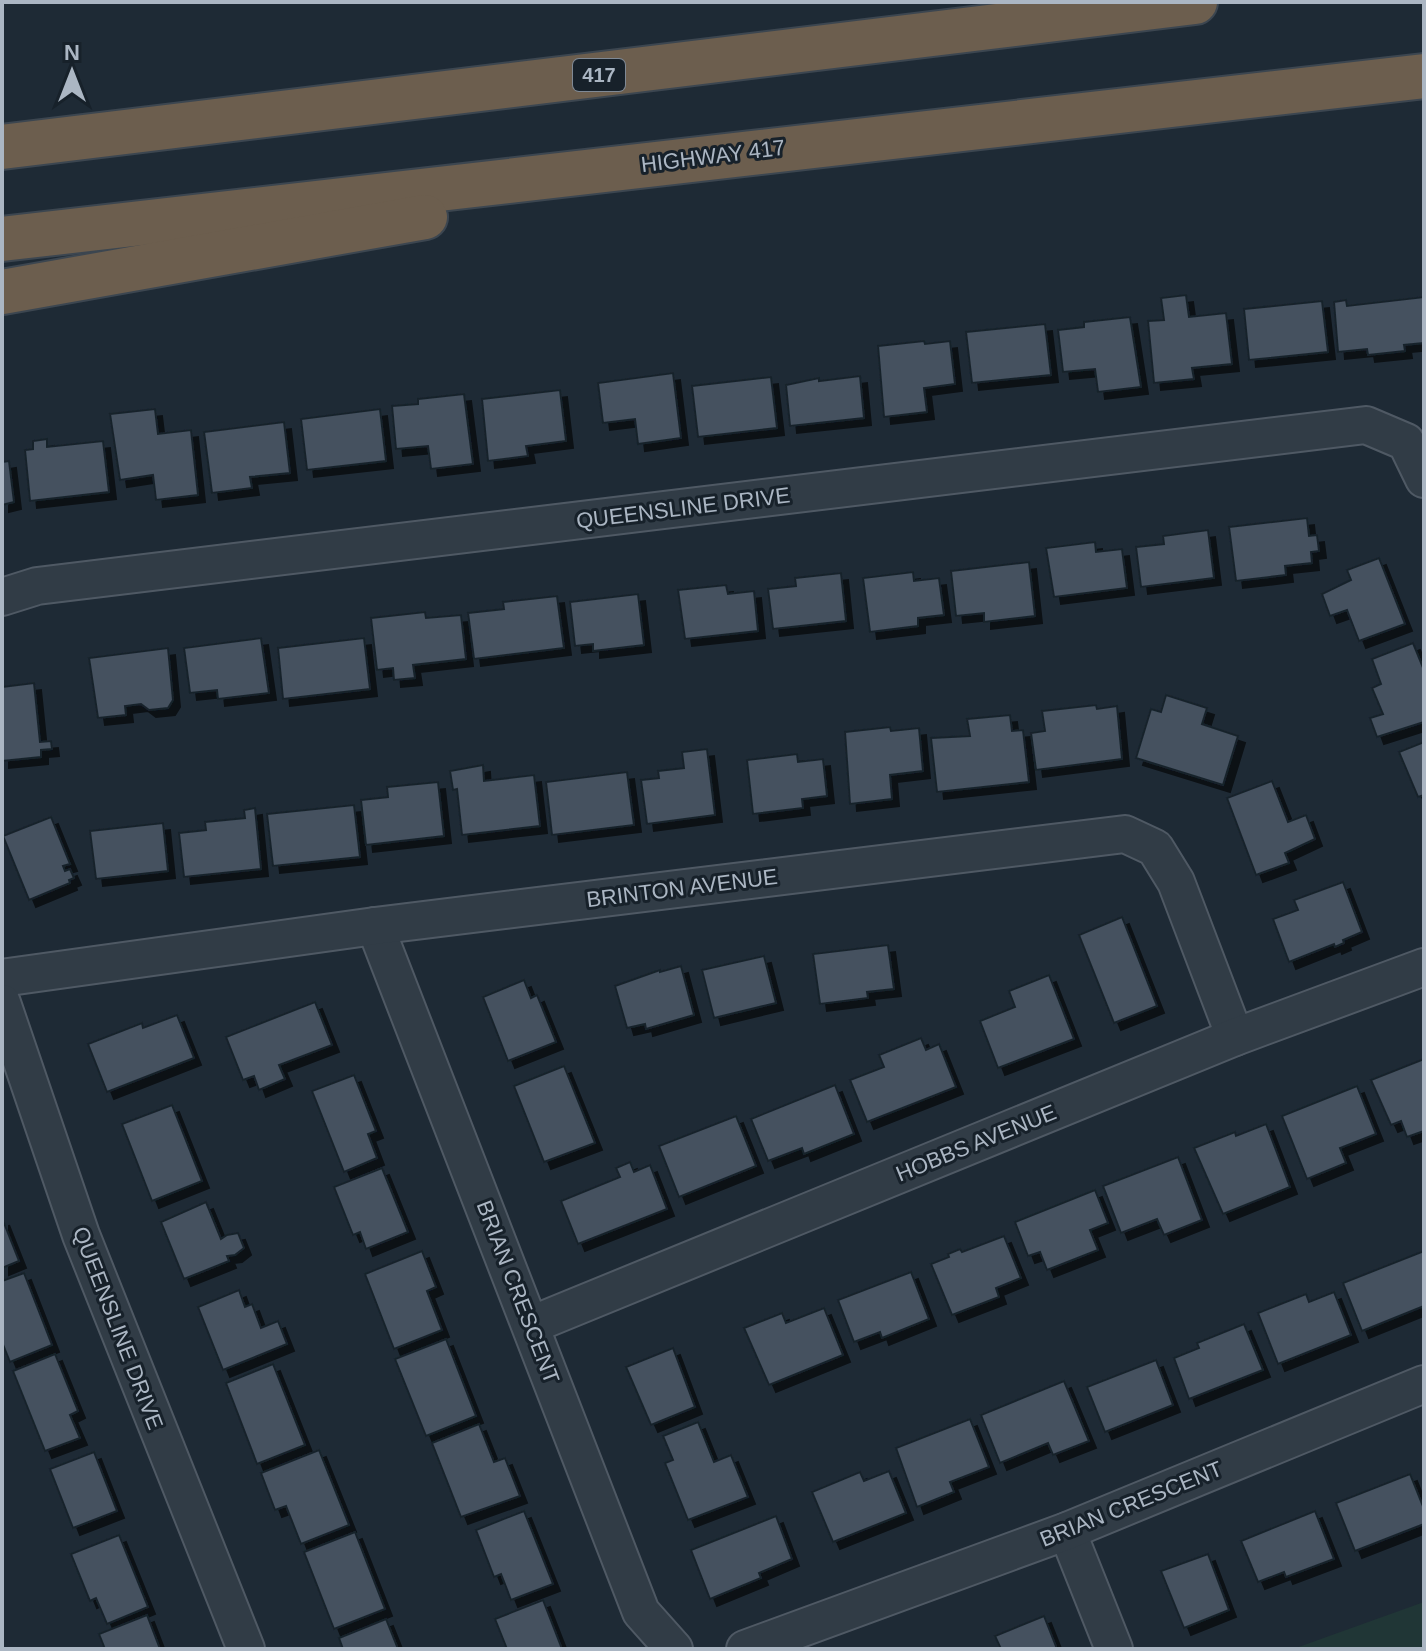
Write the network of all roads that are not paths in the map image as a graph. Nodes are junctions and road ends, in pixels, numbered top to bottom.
1 (1195, 2) edge
2 (1424, 76) edge
3 (880, 136) junction
4 (2, 147) edge
5 (2, 239) edge
6 (2, 292) edge
7 (1424, 479) edge
8 (2, 597) edge
9 (375, 926) junction
10 (1424, 967) edge
11 (2, 978) edge
12 (2, 1003) edge
13 (1235, 1037) junction
14 (531, 1325) junction
15 (1424, 1384) edge
16 (1067, 1531) junction
17 (246, 1649) edge
18 (674, 1649) edge
19 (745, 1649) edge
20 (1114, 1649) edge

1 - 4 highway, 417
2 - 3 highway, HIGHWAY 417
3 - 5 highway, HIGHWAY 417
3 - 6 highway
7 - 8 street, QUEENSLINE DRIVE
9 - 11 street, BRINTON AVENUE
9 - 13 street, BRINTON AVENUE
9 - 14 street, BRIAN CRESCENT
10 - 13 street, HOBBS AVENUE
12 - 17 street, QUEENSLINE DRIVE
13 - 14 street, HOBBS AVENUE
14 - 18 street, BRIAN CRESCENT
15 - 16 street, BRIAN CRESCENT
16 - 19 street, BRIAN CRESCENT
16 - 20 street

